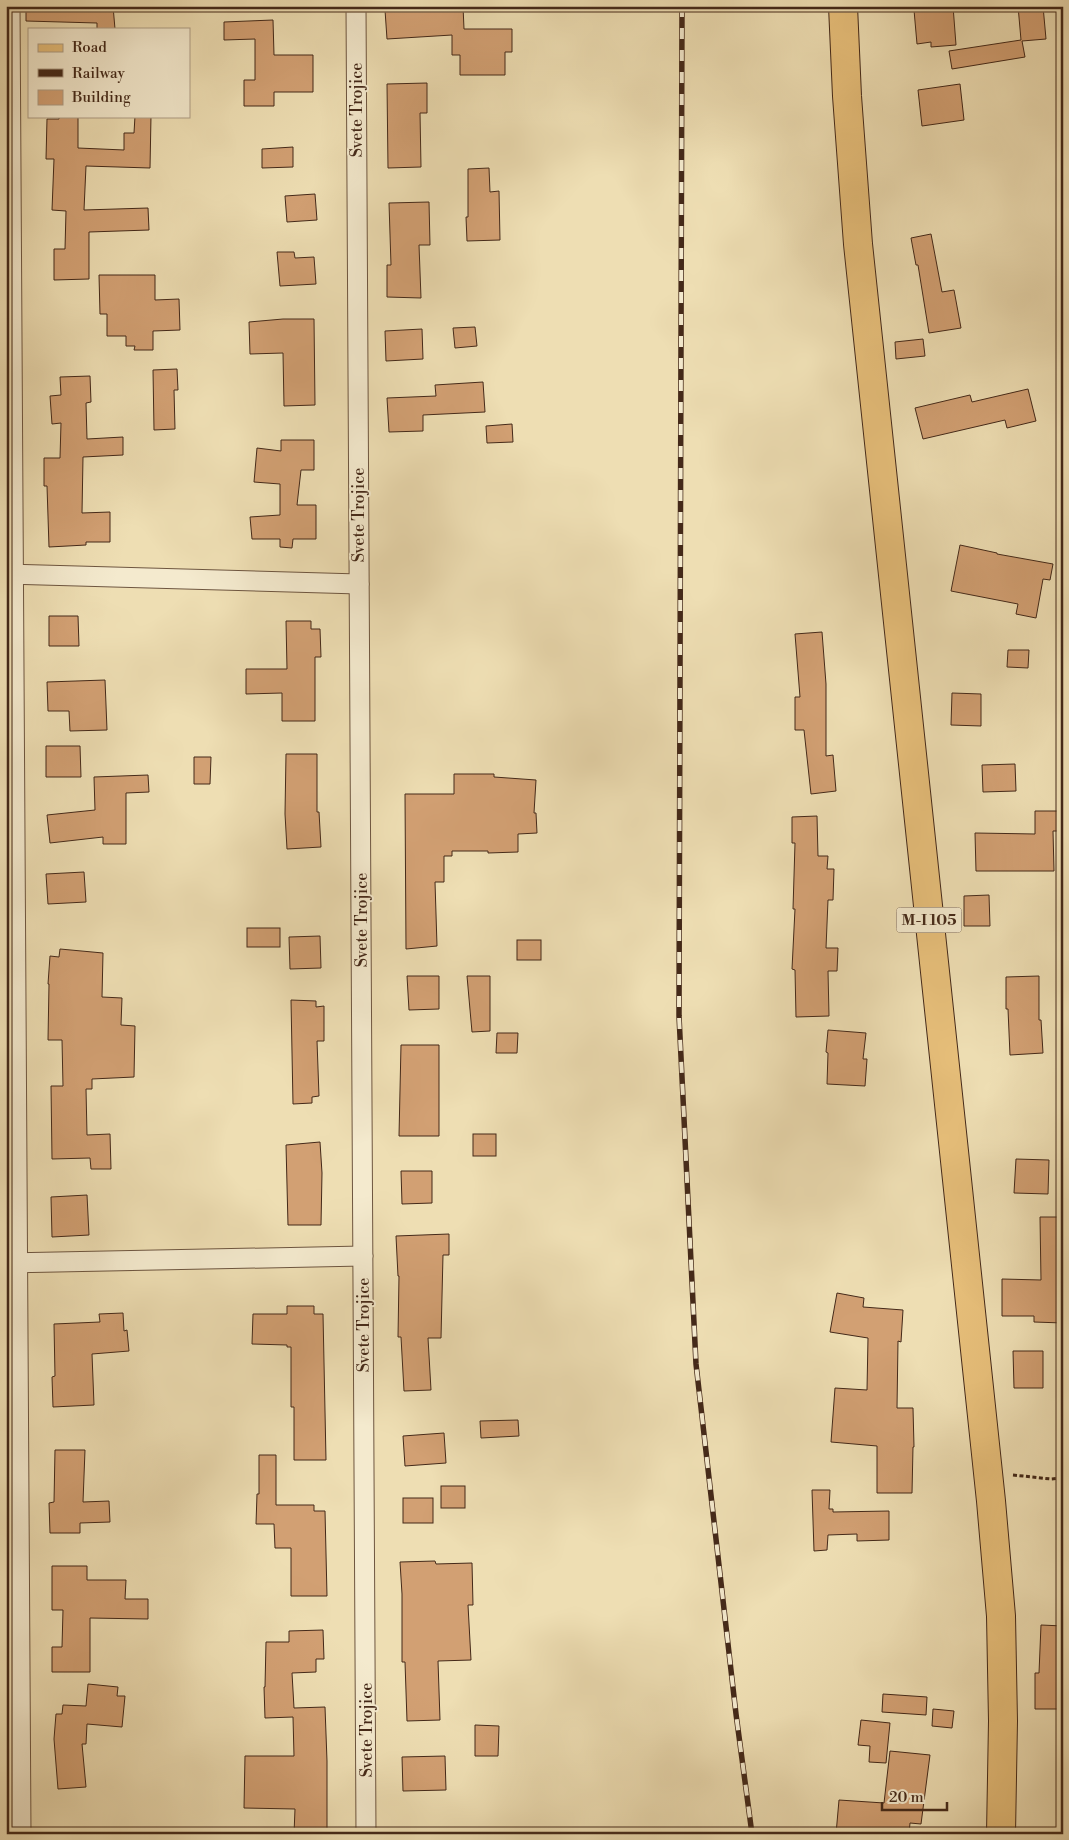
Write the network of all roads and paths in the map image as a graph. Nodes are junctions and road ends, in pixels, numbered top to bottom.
1 (10, 6) edge
2 (356, 6) edge
3 (843, 6) edge
4 (10, 574) edge
5 (359, 584) junction
6 (363, 1256) junction
7 (12, 1263) edge
8 (988, 1472) junction
9 (1063, 1478) edge
10 (21, 1834) edge
11 (366, 1834) edge
12 (1002, 1834) edge

1 - 4 street
2 - 5 street, Svete Trojice
3 - 8 main road, M-I 105
4 - 5 street
4 - 7 street
5 - 6 street, Svete Trojice
6 - 7 street
6 - 11 street, Svete Trojice
7 - 10 street
8 - 9 path
8 - 12 main road, M-I 105

